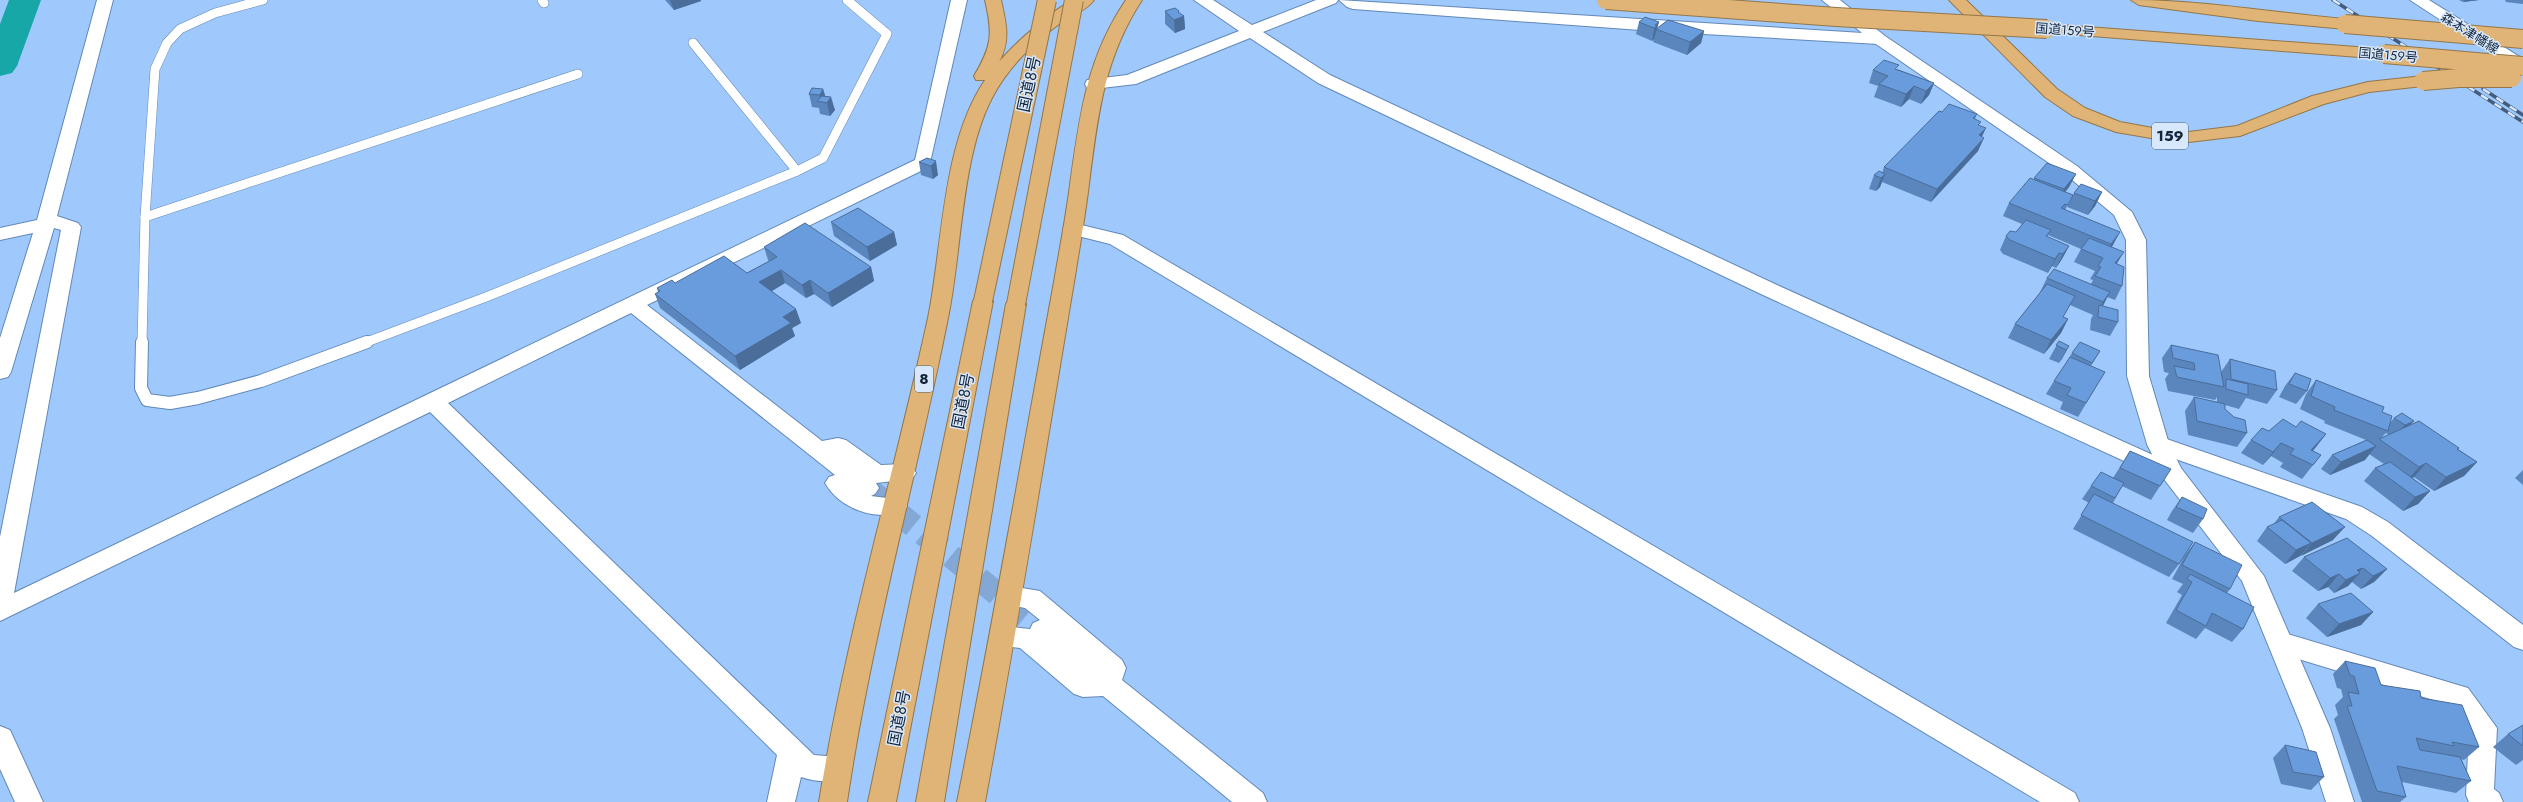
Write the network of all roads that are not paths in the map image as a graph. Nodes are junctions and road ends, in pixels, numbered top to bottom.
1 (105, 0) edge
2 (263, 0) edge
3 (847, 0) edge
4 (959, 0) edge
5 (993, 0) edge
6 (1047, 0) edge
7 (1074, 0) edge
8 (1086, 0) edge
9 (1134, 0) edge
10 (1202, 0) edge
11 (1330, 0) edge
12 (1347, 0) edge
13 (1606, 0) edge
14 (1647, 0) edge
15 (1792, 0) edge
16 (1830, 0) edge
17 (1957, 0) edge
18 (2139, 0) edge
19 (2418, 0) edge
20 (2047, 23) junction
21 (1649, 26) junction
22 (1249, 32) junction
23 (1879, 39) junction
24 (2523, 39) edge
25 (693, 43) dead end
26 (2523, 51) edge
27 (2523, 66) edge
28 (578, 74) dead end
29 (2523, 79) edge
30 (1093, 84) junction
31 (968, 133) junction
32 (797, 171) junction
33 (145, 217) junction
34 (40, 226) junction
35 (1073, 229) junction
36 (0, 234) edge
37 (632, 304) junction
38 (0, 372) edge
39 (433, 401) junction
40 (2158, 444) junction
41 (819, 449) junction
42 (904, 473) junction
43 (2172, 473) junction
44 (867, 488) tunnel mouth
45 (895, 506) junction
46 (1010, 596) junction
47 (0, 601) edge
48 (0, 610) edge
49 (1042, 630) tunnel mouth
50 (1004, 637) junction
51 (2523, 639) edge
52 (2280, 643) junction
53 (1108, 684) junction
54 (0, 738) edge
55 (792, 752) junction
56 (838, 769) junction
57 (29, 802) edge
58 (782, 802) edge
59 (833, 802) edge
60 (882, 802) edge
61 (930, 802) edge
62 (971, 802) edge
63 (1252, 802) edge
64 (2065, 802) edge
65 (2340, 802) edge
66 (2489, 802) edge

1 - 34 street
2 - 33 lane
3 - 32 lane
4 - 37 street
5 - 31 highway
6 - 60 highway, 国道8号, bridge
7 - 61 highway, 国道8号, bridge
8 - 31 highway, 8
9 - 30 highway
10 - 22 street
11 - 22 street
12 - 21 street
13 - 20 highway, 国道159号, bridge
14 - 21 street
15 - 20 highway, 国道159号
16 - 23 street
17 - 29 highway, 159, bridge
18 - 24 highway, bridge
19 - 27 street, 森本津幡線
20 - 26 highway, 国道159号
20 - 27 highway, 国道159号, bridge
21 - 23 street
22 - 30 street
22 - 43 street
23 - 40 street
25 - 32 lane
28 - 33 lane
30 - 35 highway
31 - 42 highway, 8
32 - 33 lane
34 - 36 street
34 - 38 street
34 - 47 street
35 - 46 highway
35 - 64 street
37 - 39 street
37 - 41 street
39 - 48 street
39 - 55 street
40 - 43 street
40 - 51 street
41 - 42 street
41 - 44 street
41 - 45 street
42 - 45 highway, 8
43 - 52 street
45 - 56 highway, 8
46 - 50 highway
46 - 53 street
49 - 53 street
50 - 53 street
50 - 62 highway
52 - 65 street
52 - 66 street
53 - 63 street
54 - 57 street
55 - 56 street
55 - 58 street
56 - 59 highway, 8

